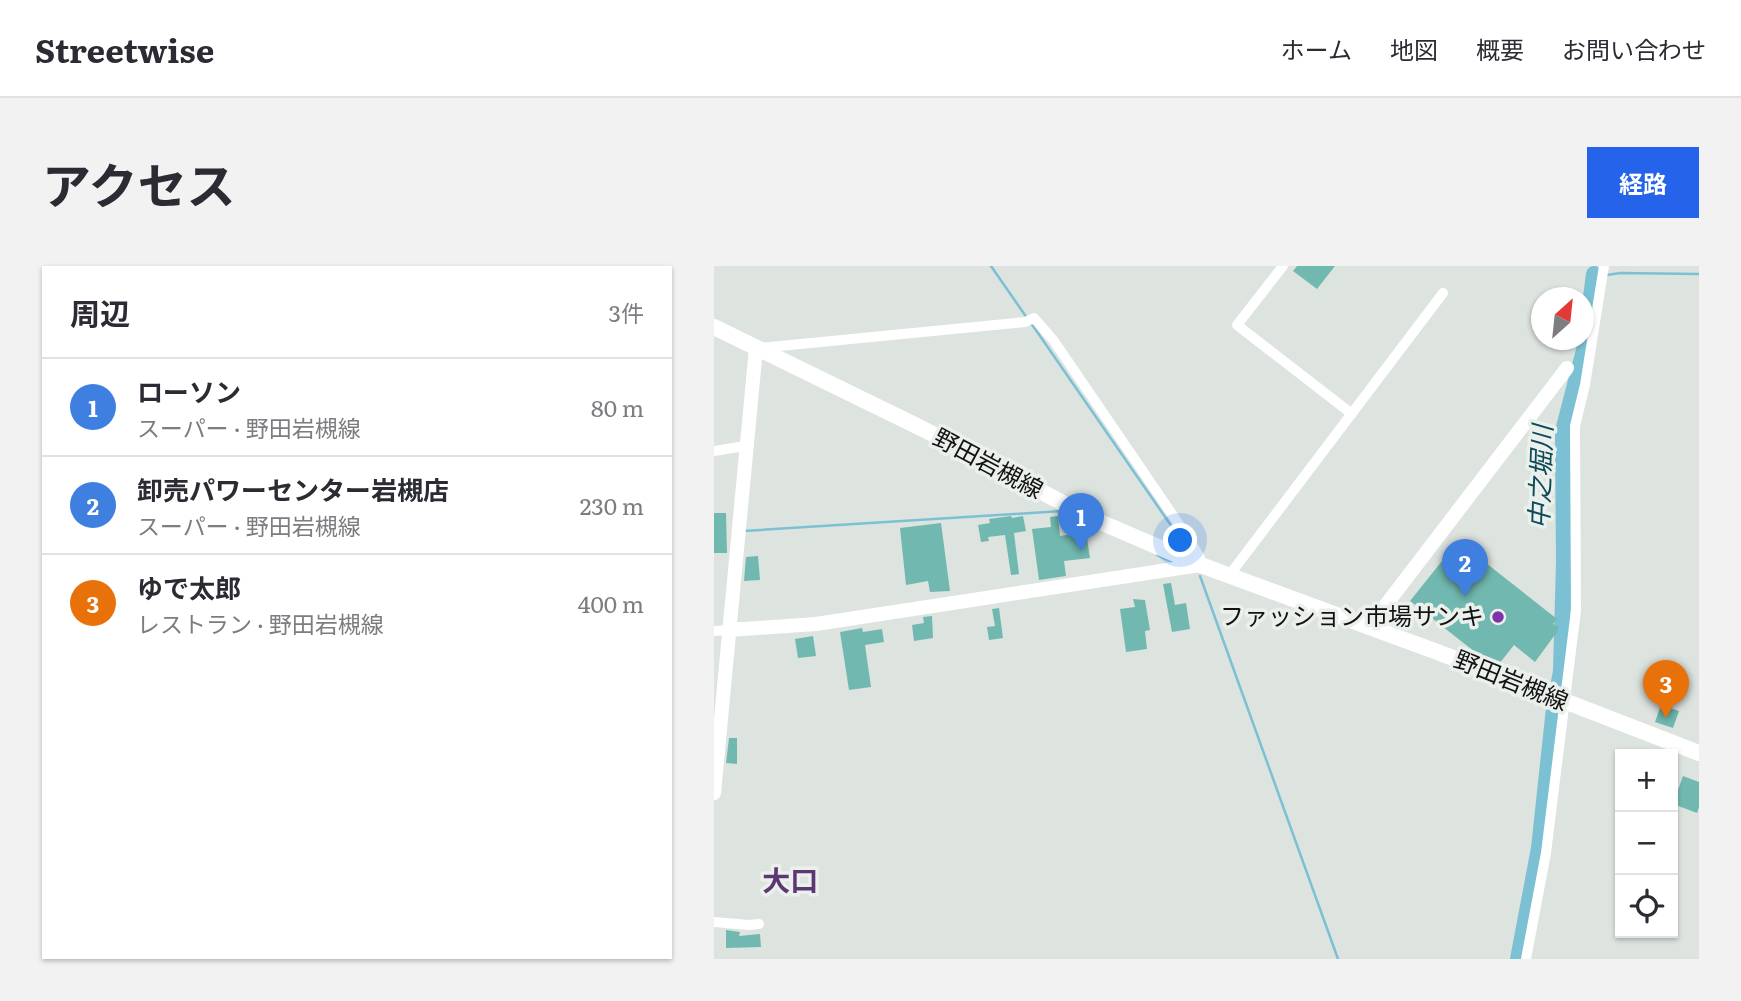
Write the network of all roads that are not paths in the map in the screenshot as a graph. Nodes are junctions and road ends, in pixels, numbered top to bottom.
1 (1283, 266) edge
2 (1604, 266) edge
3 (1443, 293) dead end
4 (714, 327) edge
5 (756, 348) junction
6 (1567, 368) dead end
7 (1352, 414) junction
8 (745, 446) junction
9 (714, 450) edge
10 (1196, 564) junction
11 (1228, 577) junction
12 (1369, 627) junction
13 (721, 631) edge
14 (1566, 703) junction
15 (1699, 753) edge
16 (714, 787) edge
17 (714, 922) edge
18 (759, 924) dead end
19 (1526, 959) edge

1 - 7 street
2 - 14 street
3 - 7 street
4 - 5 main road, 野田岩槻線
5 - 8 street
5 - 10 main road, 野田岩槻線
5 - 10 street
6 - 12 street
7 - 11 street
8 - 9 street
8 - 13 street
10 - 11 main road, 野田岩槻線
10 - 13 street
11 - 12 main road, 野田岩槻線
12 - 14 main road, 野田岩槻線
13 - 16 street
14 - 15 main road, 野田岩槻線
14 - 19 street
17 - 18 street

